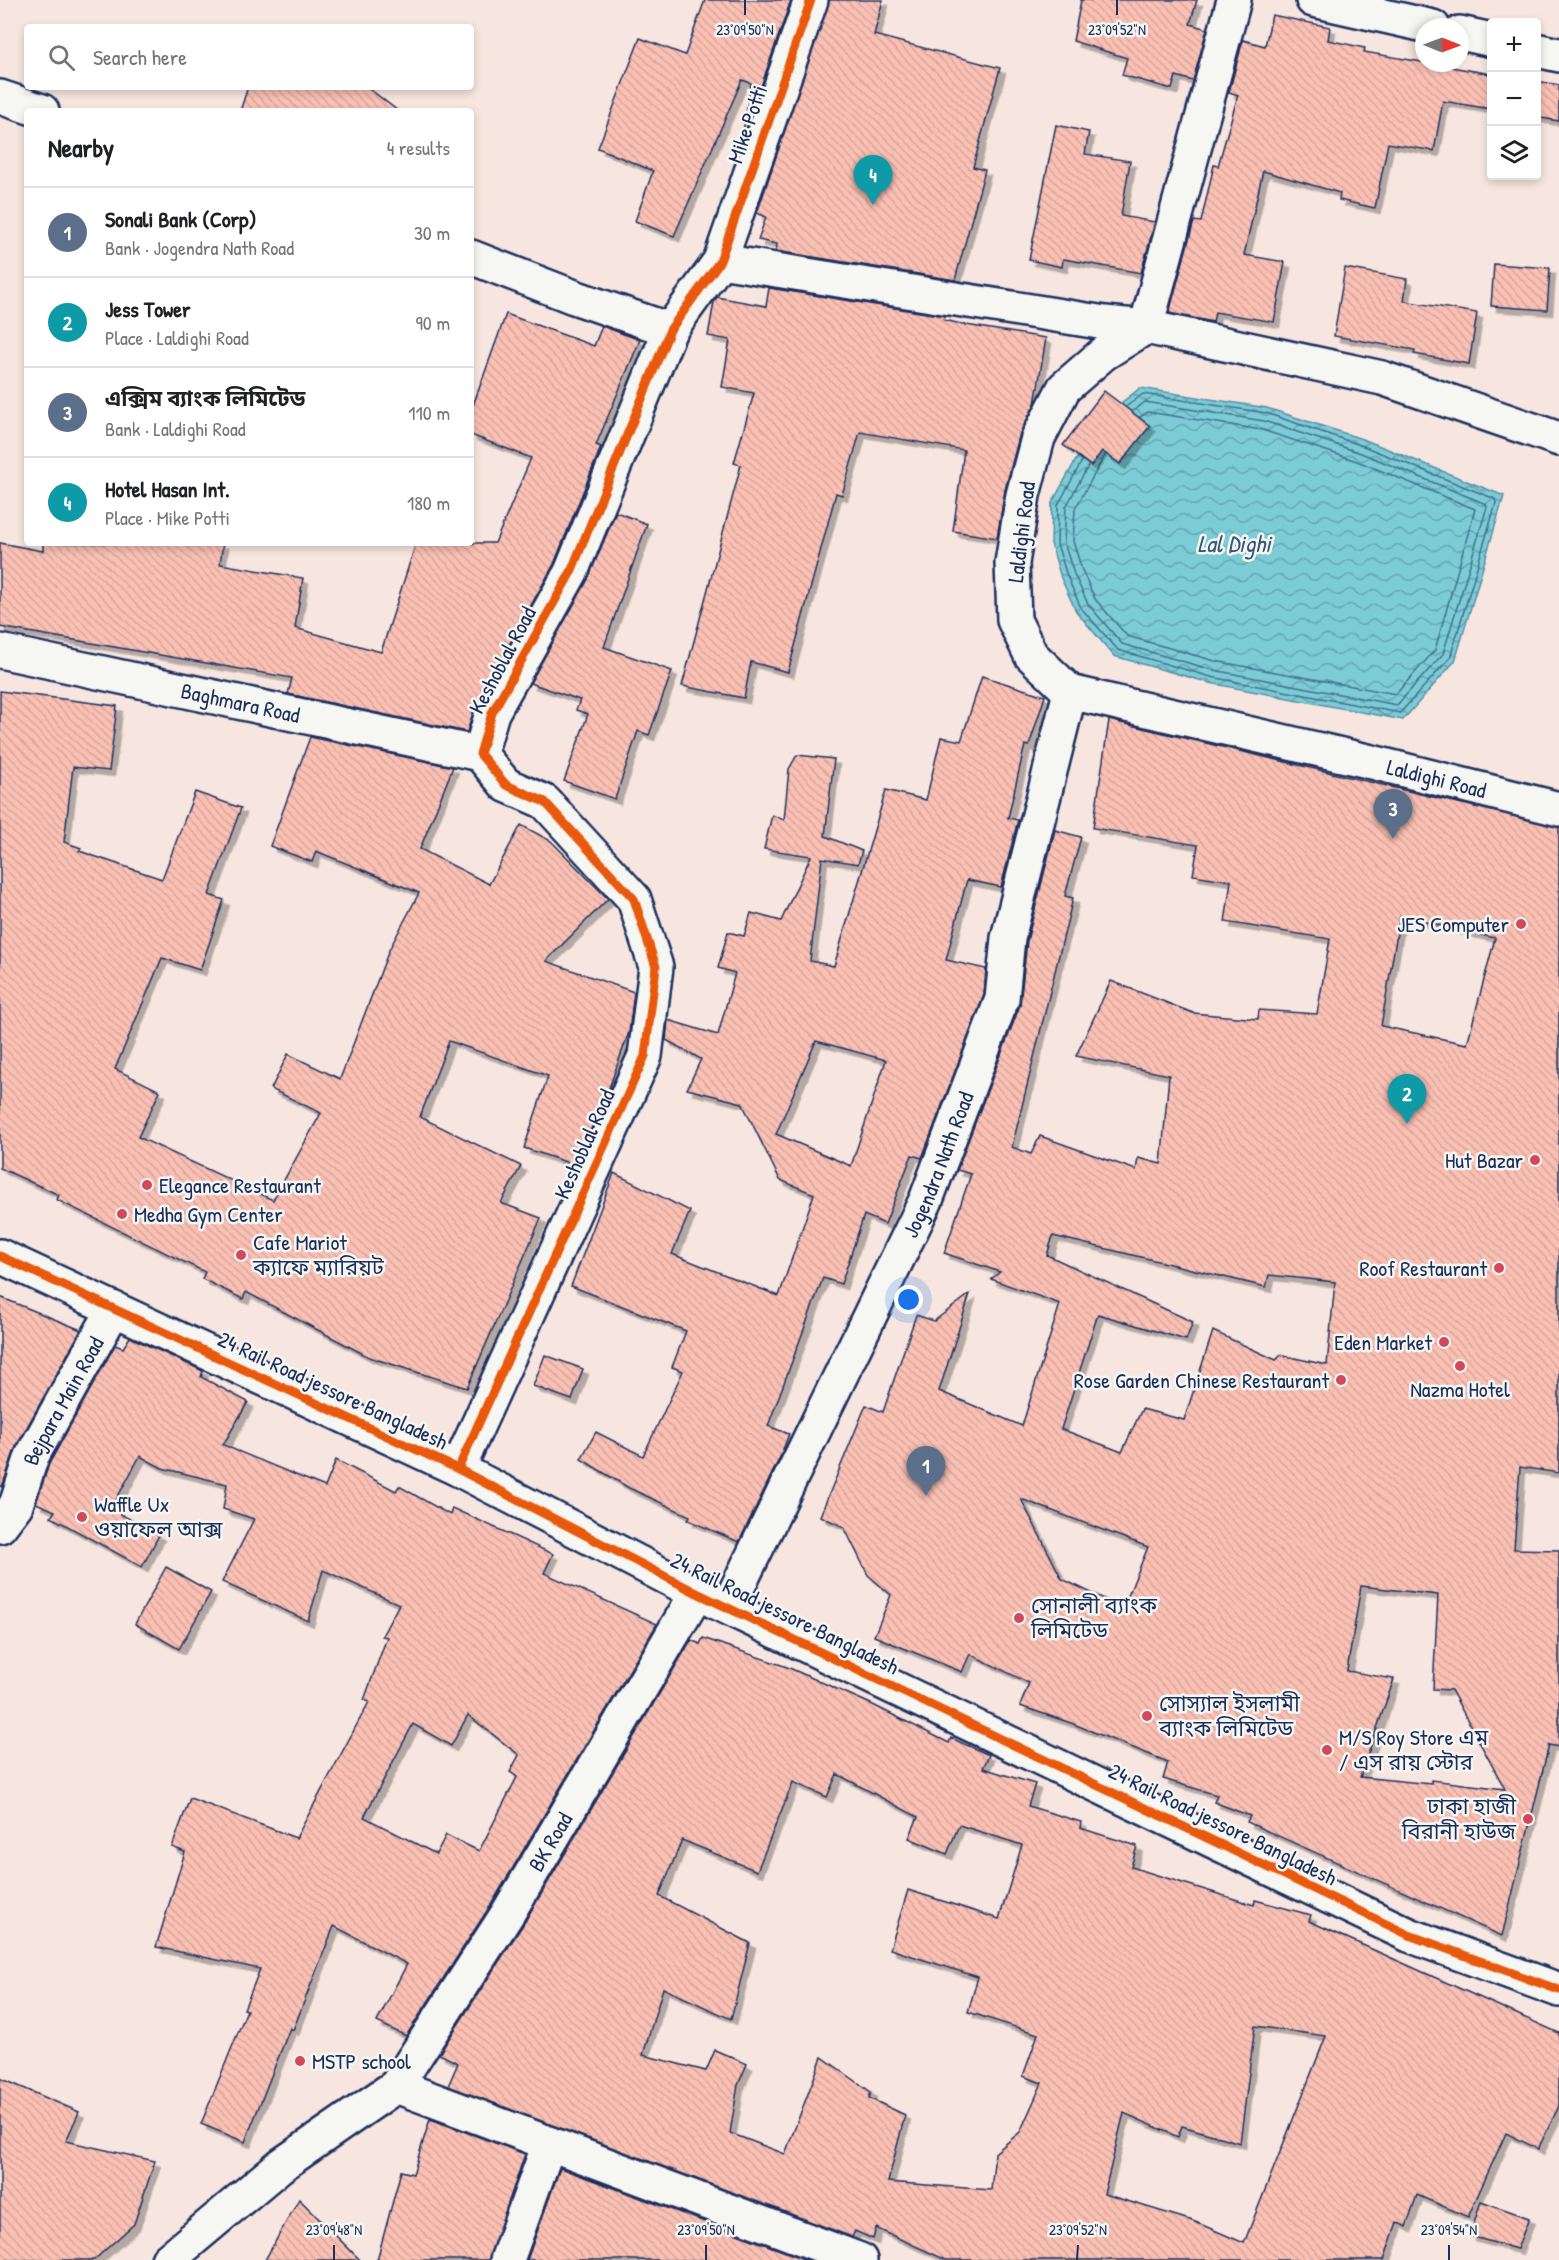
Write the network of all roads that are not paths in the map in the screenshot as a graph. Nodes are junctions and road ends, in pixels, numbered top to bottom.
1 (811, 0) edge
2 (1234, 0) edge
3 (1313, 0) edge
4 (1415, 23) edge
5 (1469, 35) edge
6 (1487, 39) edge
7 (1541, 51) edge
8 (1559, 55) edge
9 (0, 97) edge
10 (33, 108) edge
11 (474, 258) edge
12 (720, 261) junction
13 (1146, 327) junction
14 (670, 330) junction
15 (1559, 439) edge
16 (0, 651) edge
17 (1070, 692) junction
18 (480, 754) junction
19 (1559, 808) edge
20 (0, 1256) edge
21 (114, 1309) junction
22 (458, 1469) junction
23 (0, 1526) edge
24 (697, 1593) junction
25 (728, 1607) junction
26 (1559, 1990) edge
27 (396, 2086) junction
28 (549, 2144) junction
29 (168, 2260) edge
30 (507, 2260) edge
31 (860, 2260) edge

1 - 12 street, Mike Potti
2 - 13 street
3 - 4 street
5 - 6 street
7 - 8 street
9 - 10 street
11 - 14 street
12 - 13 street
12 - 14 street, Keshoblal Road
13 - 15 street
13 - 17 street, Laldighi Road
14 - 18 street, Keshoblal Road
16 - 18 street, Baghmara Road
17 - 19 street, Laldighi Road
17 - 25 street, Jogendra Nath Road
18 - 22 street, Keshoblal Road
20 - 21 street, 24 Rail Road jessore Bangladesh
21 - 22 street, 24 Rail Road jessore Bangladesh
21 - 23 street, Bejpara Main Road
22 - 24 street, 24 Rail Road jessore Bangladesh
24 - 25 street, 24 Rail Road jessore Bangladesh
24 - 27 street, BK Road
25 - 26 street, 24 Rail Road jessore Bangladesh
27 - 28 street
27 - 29 street, BK Road
28 - 30 street
28 - 31 street

